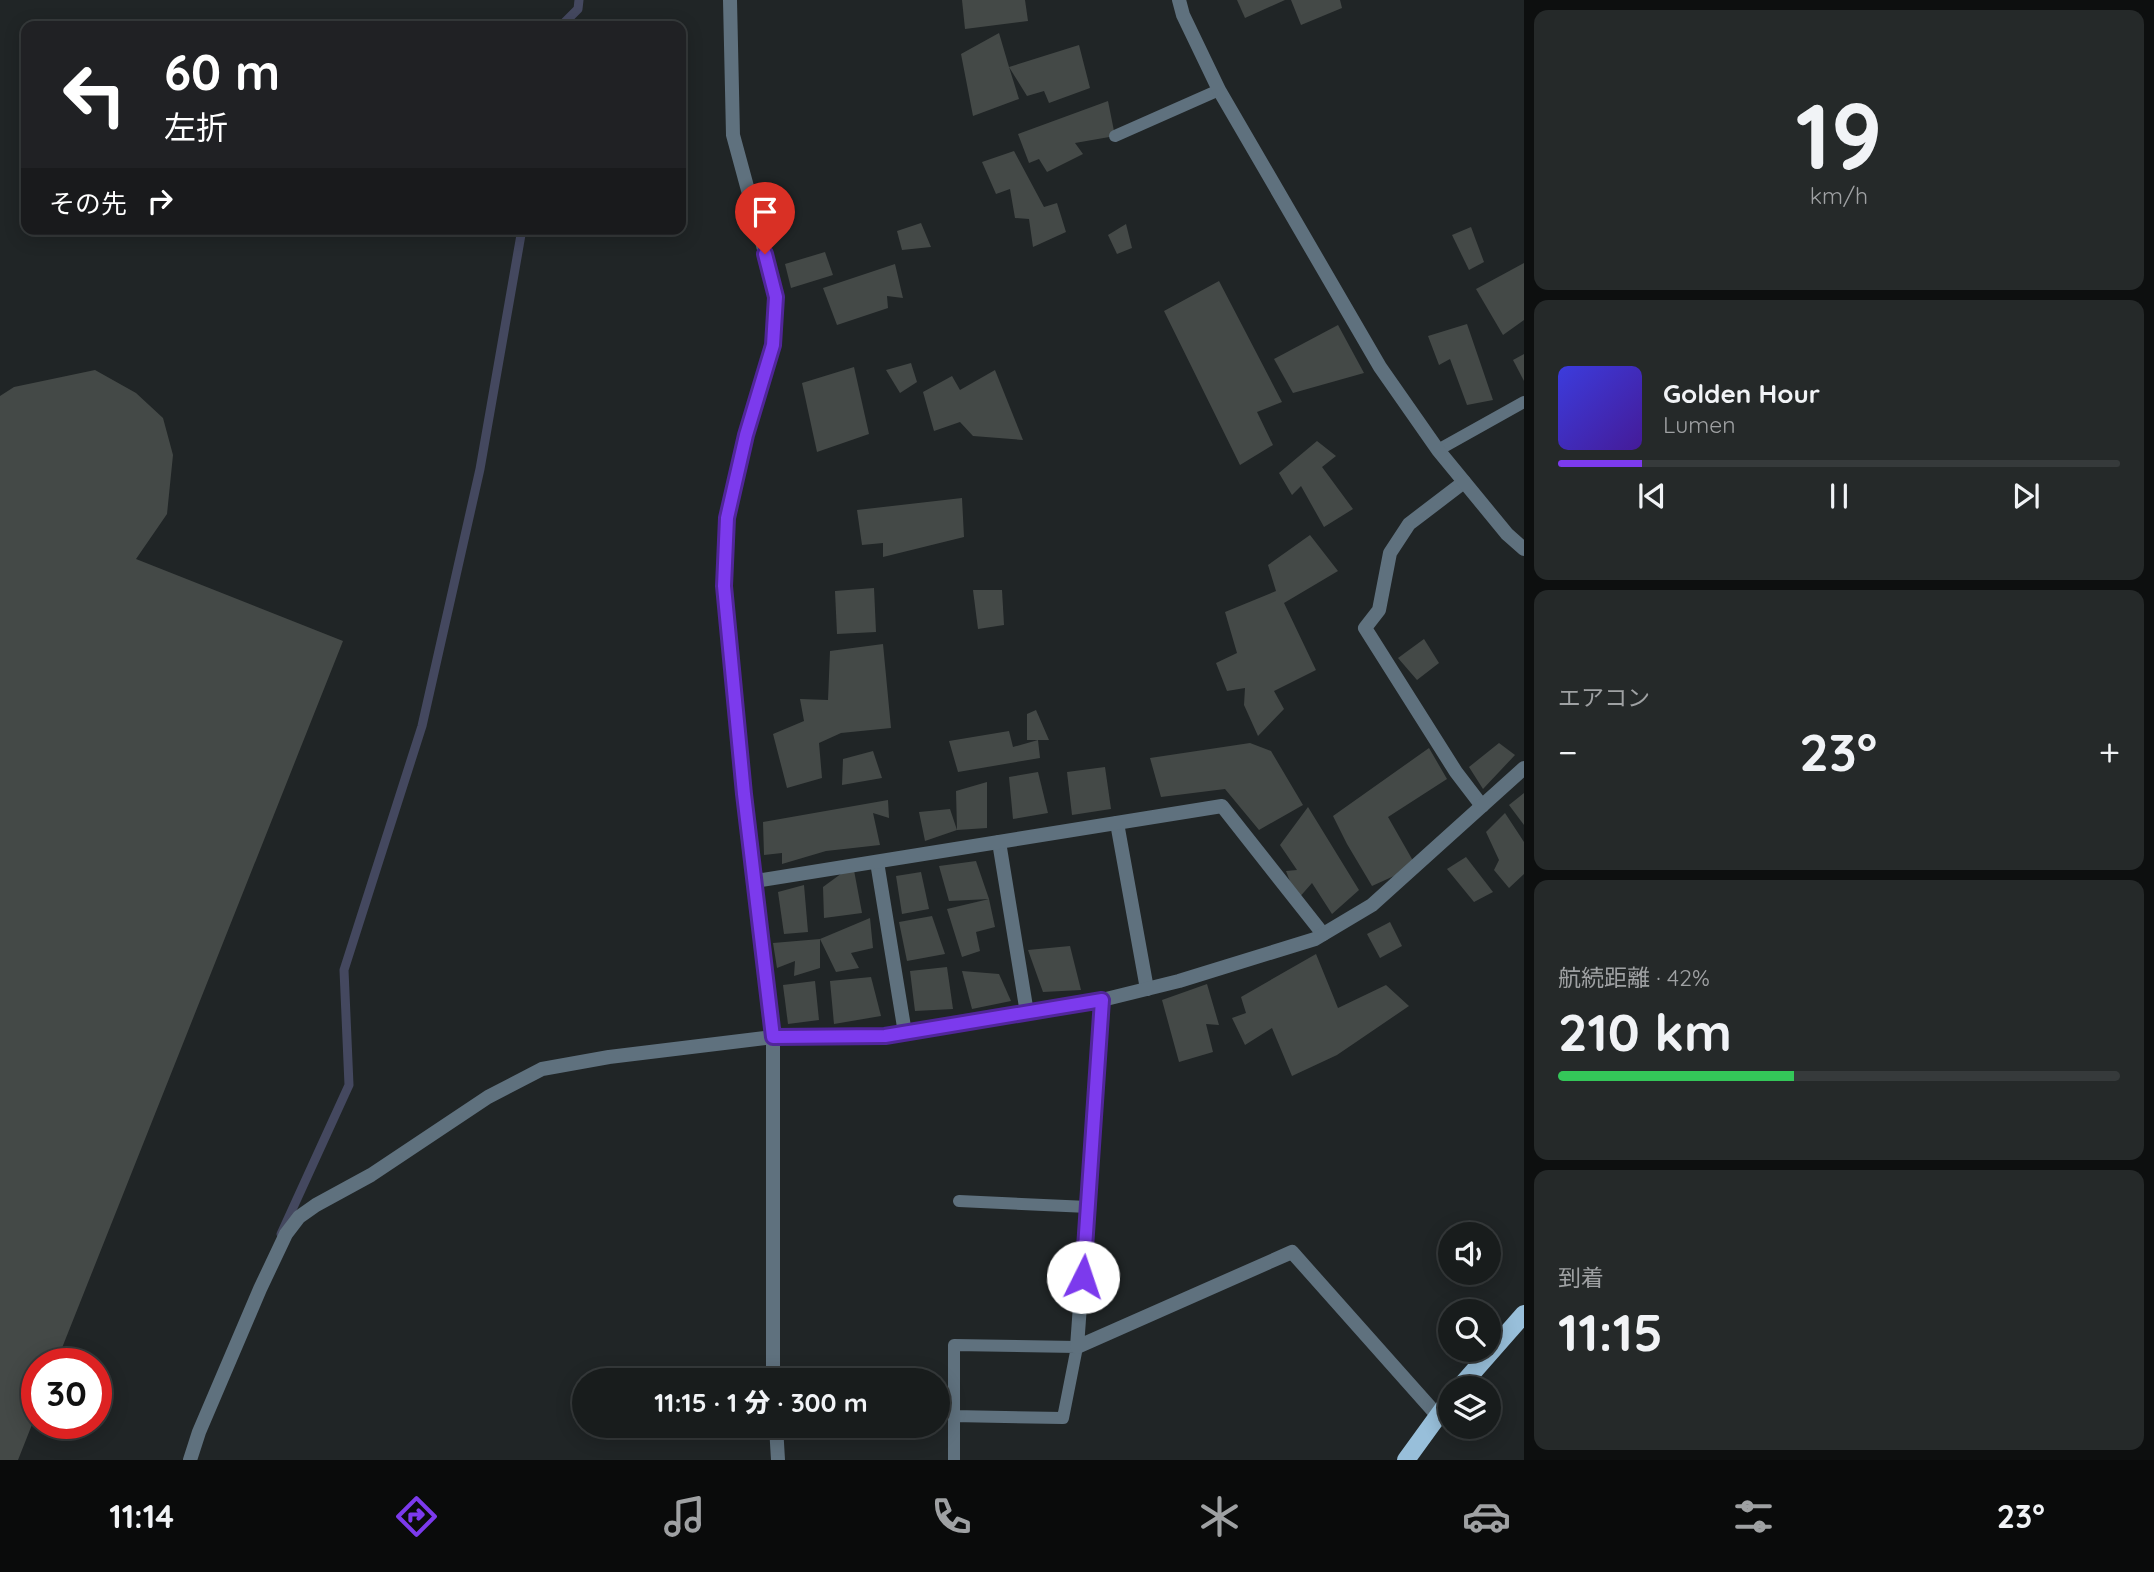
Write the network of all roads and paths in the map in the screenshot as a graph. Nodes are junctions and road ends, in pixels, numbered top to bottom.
1 (730, 0) edge
2 (1179, 0) edge
3 (1219, 90) junction
4 (1115, 136) dead end
5 (1524, 402) edge
6 (1438, 450) junction
7 (1464, 482) junction
8 (1524, 549) edge
9 (1524, 768) edge
10 (1482, 806) junction
11 (1117, 823) junction
12 (999, 842) junction
13 (877, 862) junction
14 (755, 881) junction
15 (1323, 934) junction
16 (1147, 989) junction
17 (1102, 1000) junction
18 (1027, 1013) junction
19 (905, 1033) junction
20 (773, 1037) junction
21 (959, 1202) dead end
22 (1088, 1207) junction
23 (1524, 1314) edge
24 (1077, 1348) junction
25 (773, 1368) edge
26 (1468, 1376) edge
27 (1437, 1415) joint
28 (954, 1416) junction
29 (777, 1438) edge
30 (190, 1460) edge
31 (778, 1460) edge
32 (954, 1460) edge
33 (1406, 1460) edge

1 - 14 street
2 - 3 street
3 - 4 lane
3 - 6 street
5 - 6 lane
6 - 7 street
7 - 8 street
7 - 10 street
9 - 10 street
10 - 15 street
11 - 12 street
11 - 15 street
11 - 16 street
12 - 13 street
12 - 18 street
13 - 14 street
13 - 19 street
14 - 20 street
15 - 16 street
16 - 17 street
17 - 18 street
17 - 22 street
18 - 19 street
19 - 20 street
20 - 25 street
20 - 30 street
21 - 22 lane
22 - 24 street
23 - 26 main road
24 - 27 street
24 - 28 lane
24 - 28 lane
27 - 33 main road
28 - 32 lane
29 - 31 street

